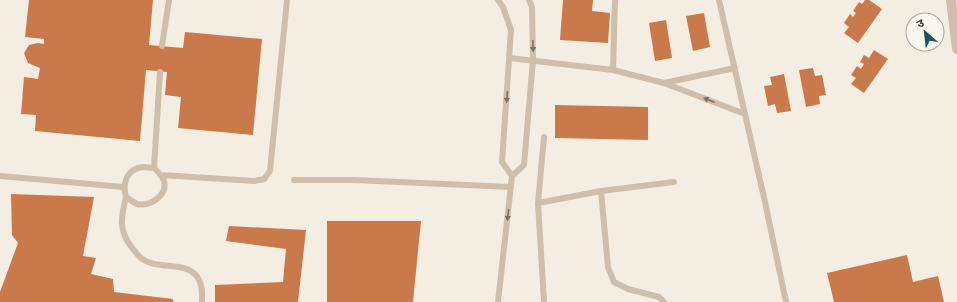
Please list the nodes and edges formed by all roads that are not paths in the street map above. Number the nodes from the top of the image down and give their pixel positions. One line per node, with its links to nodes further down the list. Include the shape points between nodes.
1 (169, 0): 8 (lane)
2 (287, 0): 19 (lane, via 270,171 264,179 254,181)
3 (498, 0): 10 (lane, via 512,30)
4 (529, 0): 11 (lane, one-way to 11, via 532,6)
5 (615, 0): 13 (lane)
6 (719, 0): 12 (lane)
7 (951, 0): 9 (street)
8 (162, 46)
9 (957, 49)
10 (510, 58): 11 (lane); 21 (lane, one-way to 21, via 502,162)
11 (534, 60): 13 (lane); 21 (lane, via 524,165)
12 (735, 68): 15 (lane); 16 (lane)
13 (613, 70): 15 (lane)
14 (160, 72): 18 (lane)
15 (664, 82): 16 (lane, one-way to 15)
16 (745, 114): 33 (lane)
17 (544, 137): 28 (lane)
18 (154, 168): 19 (lane); 24 (lane, via 136,168 128,175)
19 (161, 175): 27 (lane, via 164,190 157,200 148,204 137,204)
20 (0, 176): 24 (lane)
21 (512, 176): 25 (lane)
22 (294, 180): 25 (lane)
23 (674, 182): 26 (lane)
24 (123, 187): 27 (lane)
25 (510, 187): 30 (lane, one-way to 30)
26 (601, 191): 28 (lane); 32 (lane, via 608,267 614,282 628,289 659,297)
27 (126, 197): 29 (lane, via 121,219 126,240 142,259 154,264 190,270 198,277 202,286)
28 (538, 203): 31 (lane)
29 (202, 302)
30 (498, 302)
31 (544, 302)
32 (664, 302)
33 (786, 302)

